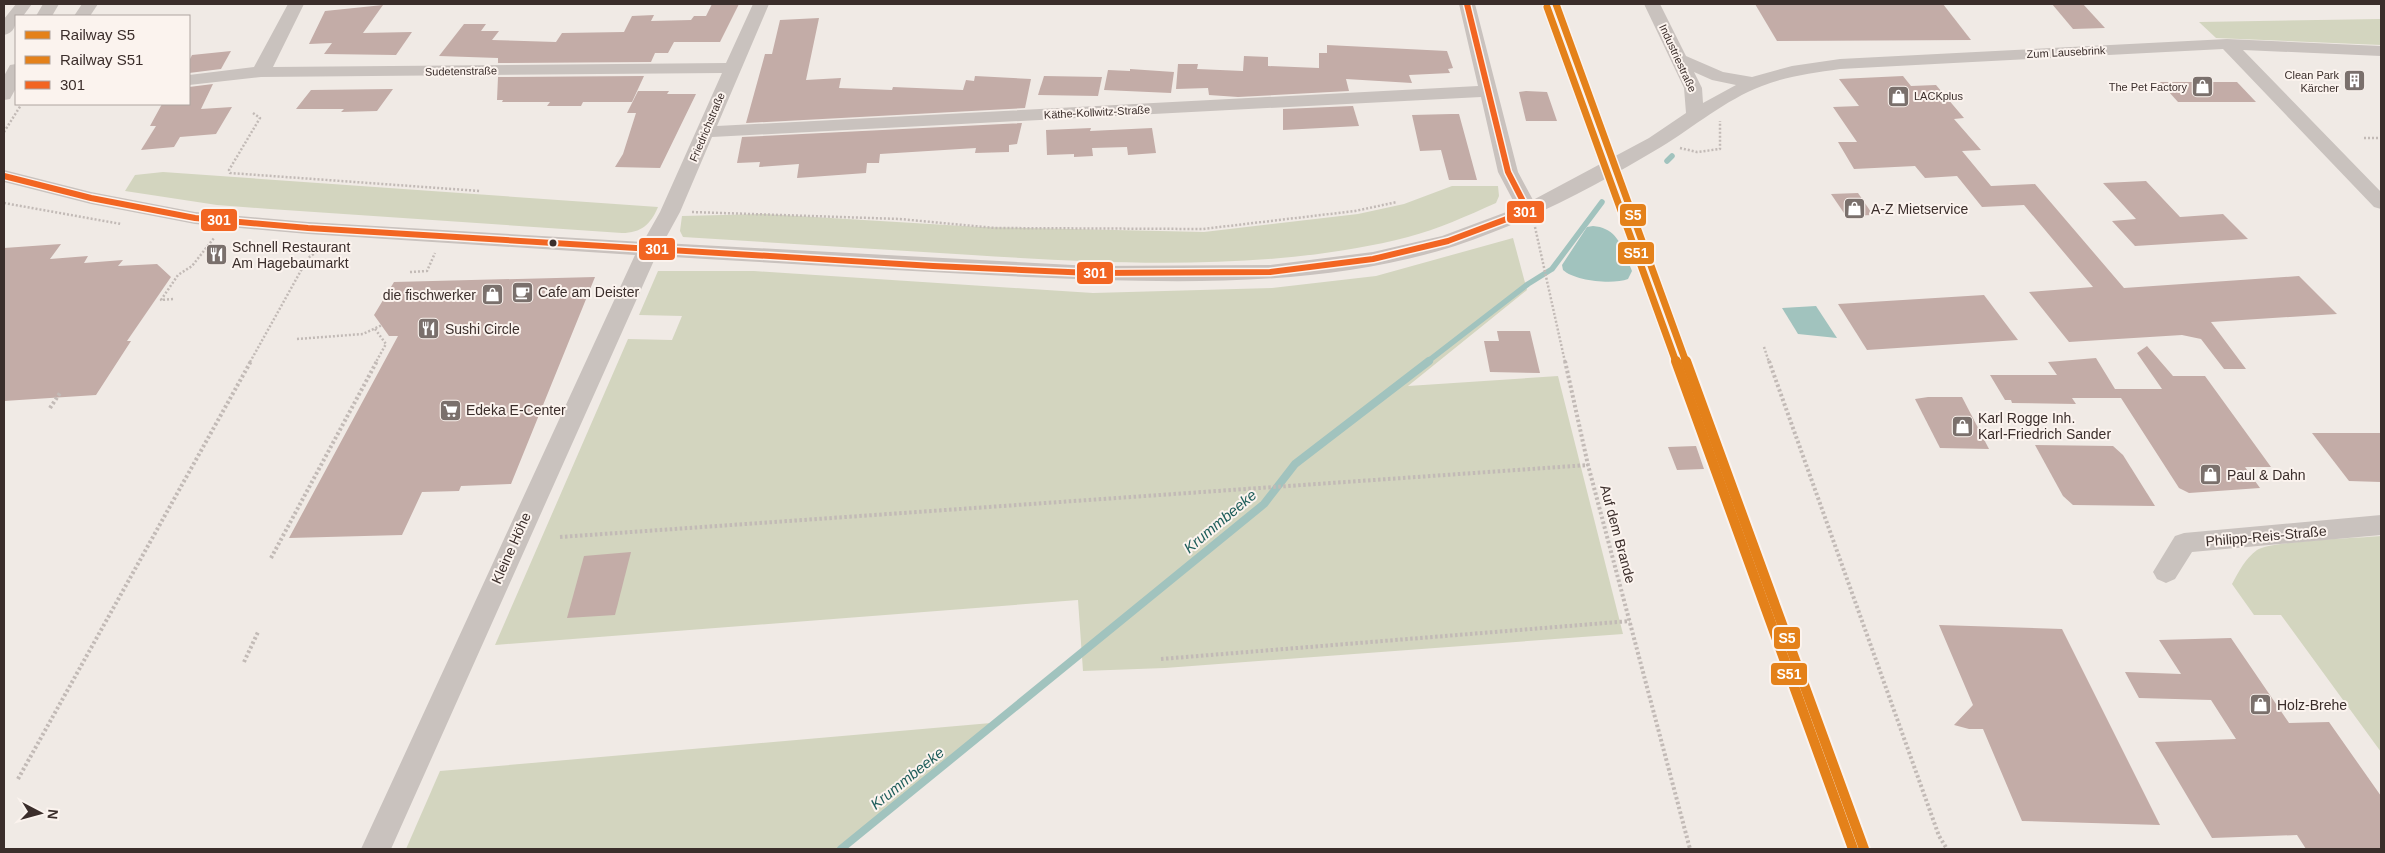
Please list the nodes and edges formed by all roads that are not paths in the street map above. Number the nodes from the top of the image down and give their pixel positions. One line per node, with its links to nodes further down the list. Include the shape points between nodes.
1 (24, 4): 8 (street)
2 (51, 4): 9 (street)
3 (90, 4): 10 (street)
4 (296, 4): 20 (street)
5 (761, 4): 18 (street, Friedrichstraße)
6 (1467, 4): 23 (street)
7 (1652, 4): 17 (street, Industriestraße)
8 (16, 15)
9 (45, 15)
10 (83, 15)
11 (15, 16): 12 (street)
12 (4, 30)
13 (15, 37): 14 (street)
14 (4, 44)
15 (2227, 44): 16 (street, Zum Lausebrink); 22 (street, Zum Lausebrink, via 1840,64 1792,70); 28 (street)
16 (2381, 50)
17 (1680, 60): 22 (street, Zum Lausebrink, via 1718,76); 25 (street, Industriestraße, via 1693,88)
18 (733, 68): 20 (street, Sudetenstraße); 26 (street, Friedrichstraße)
19 (15, 71): 24 (street)
20 (261, 72): 21 (street, Sudetenstraße)
21 (190, 80)
22 (1753, 83): 25 (street, Zum Lausebrink)
23 (1488, 91): 26 (street, Käthe-Kollwitz-Straße); 29 (street, via 1508,172)
24 (4, 95)
25 (1695, 115): 29 (street, Zum Lausebrink, via 1656,142)
26 (705, 132): 30 (street, Friedrichstraße, via 670,212)
27 (4, 176): 30 (street, Zum Lausebrink, via 91,198 195,218 347,231)
28 (2381, 203)
29 (1531, 216): 30 (street, Zum Lausebrink, via 1448,241 1382,256 1270,272 1091,273)
30 (649, 249): 33 (street, Kleine Höhe)
31 (2381, 525): 32 (street, Philipp-Reis-Straße, via 2184,543)
32 (2166, 572)
33 (376, 849)

